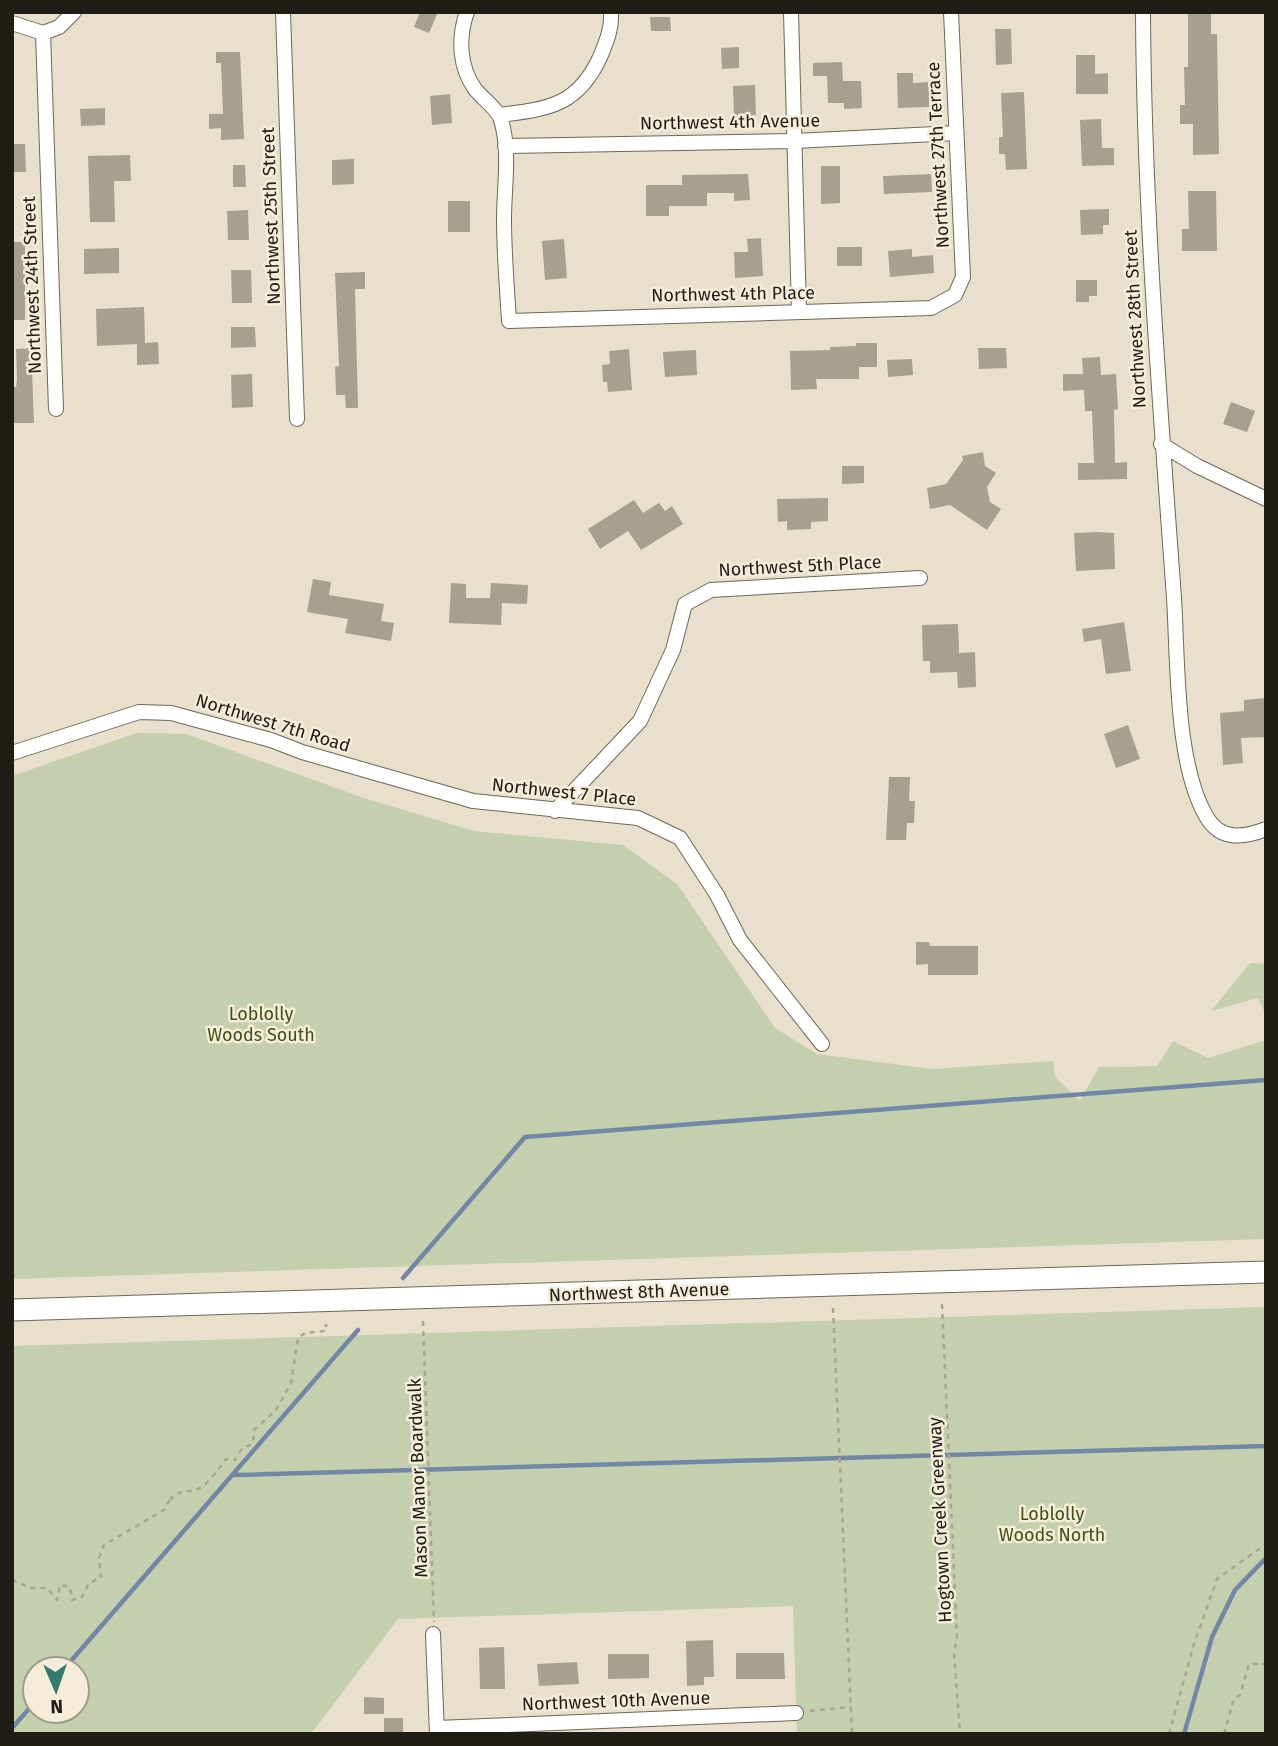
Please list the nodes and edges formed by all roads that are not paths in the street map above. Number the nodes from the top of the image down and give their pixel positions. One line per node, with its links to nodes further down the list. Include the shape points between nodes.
1 (74, 12): 9 (street, via 59,27)
2 (283, 12): 17 (street, Northwest 25th Street)
3 (611, 12): 10 (street, via 611,29 590,78 574,95 553,106)
4 (791, 12): 12 (street)
5 (951, 12): 11 (street, Northwest 27th Terrace)
6 (1143, 12): 18 (street, Northwest 28th Street, via 1146,178)
7 (467, 13): 10 (street, via 461,31 466,71 474,88)
8 (12, 23): 9 (street)
9 (43, 33): 16 (street, Northwest 24th Street)
10 (499, 116): 13 (street)
11 (955, 133): 12 (street, Northwest 4th Avenue); 14 (street, Northwest 27th Terrace, via 963,276)
12 (794, 141): 13 (street, Northwest 4th Avenue); 15 (street)
13 (505, 146): 15 (street, Northwest 4th Place, via 509,321)
14 (956, 295): 15 (street, Northwest 4th Place, via 931,307)
15 (799, 312)
16 (55, 409)
17 (297, 419)
18 (1161, 444): 19 (street); 24 (street, Northwest 28th Street, via 1181,722 1194,782 1206,816 1219,831 1233,837)
19 (1266, 499)
20 (920, 578): 23 (street, Northwest 5th Place, via 711,590 685,604 673,650 640,721)
21 (12, 752): 22 (street, Northwest 7th Road, via 139,712 171,713)
22 (362, 770): 23 (street, Northwest 7 Place, via 474,801)
23 (555, 811): 25 (street, Northwest 7 Place, via 638,818 680,838 740,940)
24 (1266, 829)
25 (822, 1044)
26 (1266, 1272): 27 (street, Northwest 8th Avenue)
27 (12, 1310)
28 (433, 1634): 30 (street)
29 (796, 1713): 30 (street, Northwest 10th Avenue)
30 (437, 1731)

